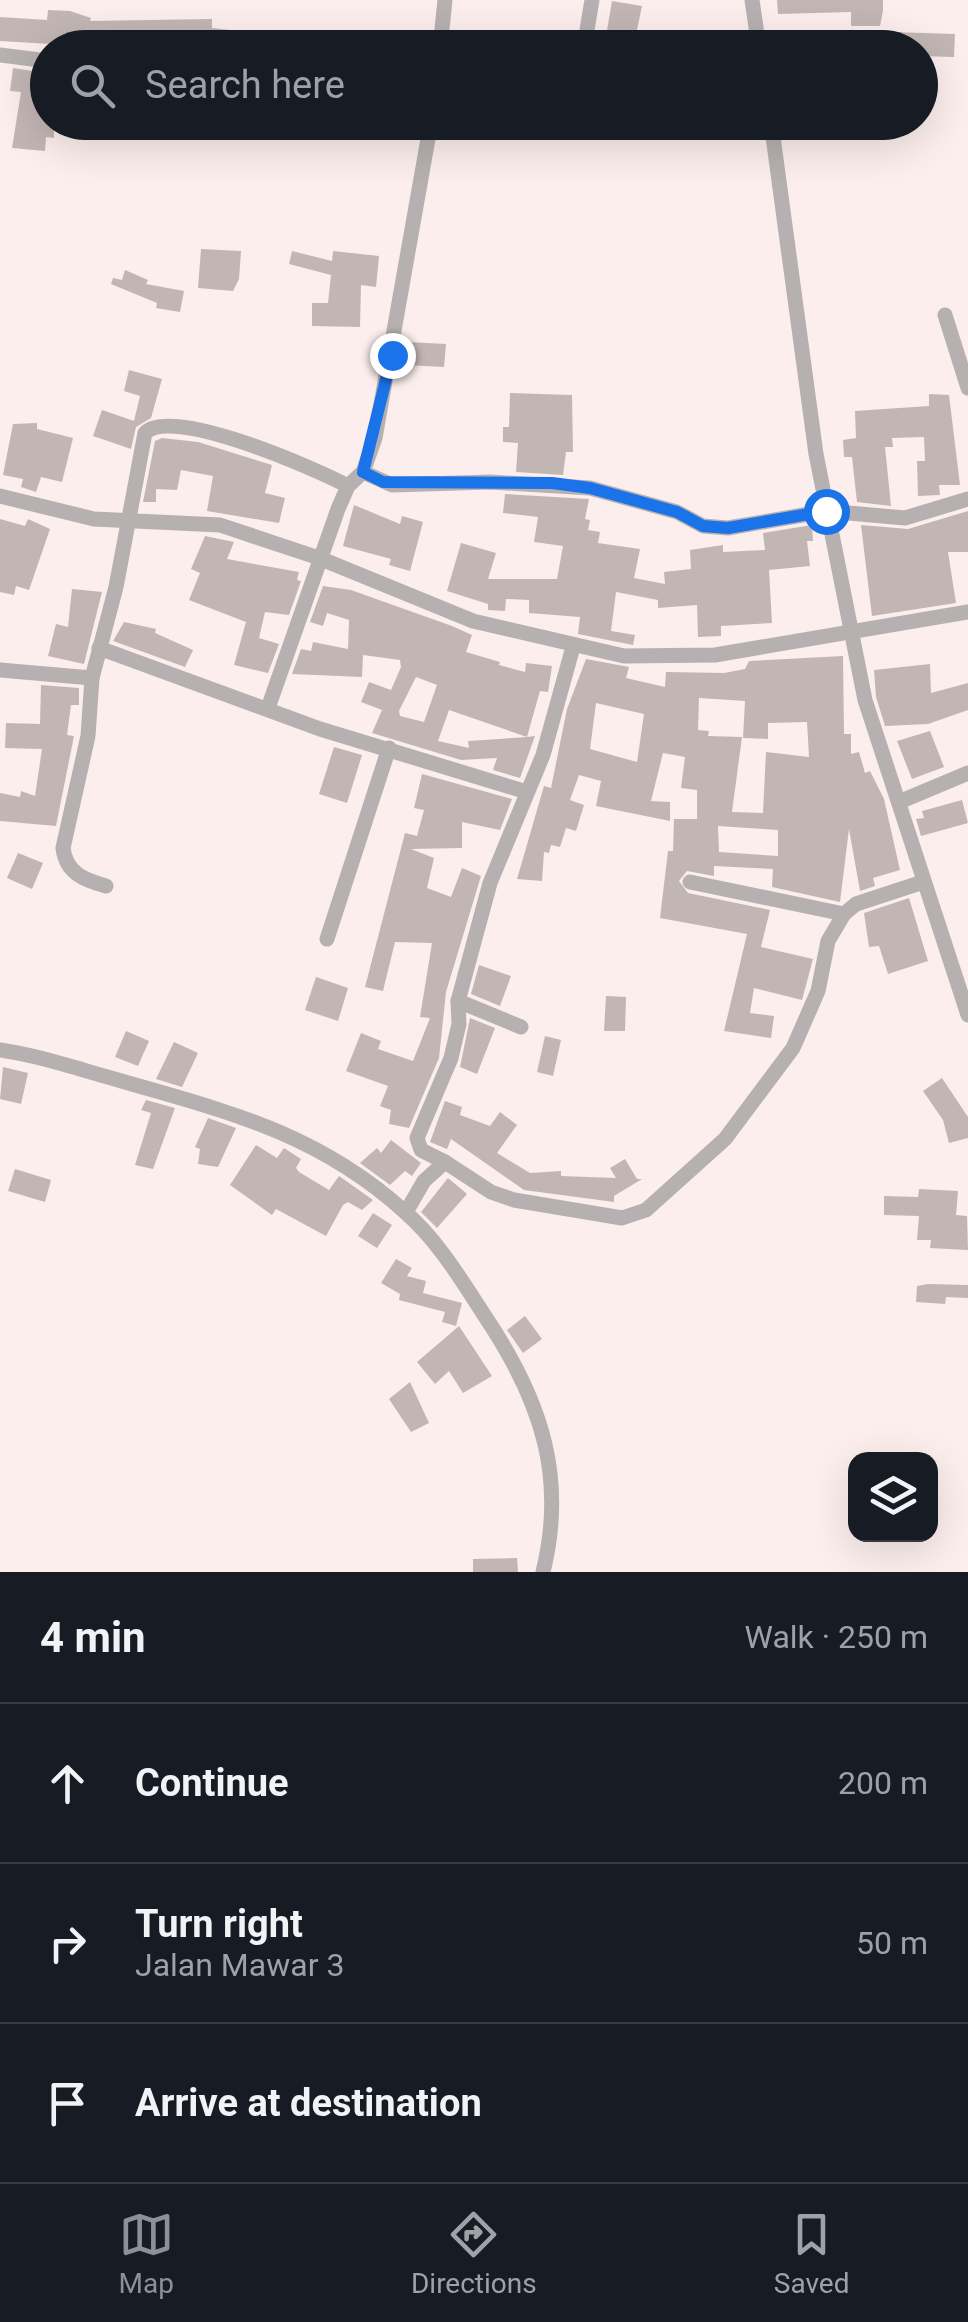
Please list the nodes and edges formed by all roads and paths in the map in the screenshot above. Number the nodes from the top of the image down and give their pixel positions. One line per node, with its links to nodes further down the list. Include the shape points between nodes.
1 (446, 0): 4 (street)
2 (592, 0): 5 (street)
3 (752, 0): 6 (street)
4 (442, 30)
5 (587, 30)
6 (756, 30)
7 (0, 55): 8 (street)
8 (30, 59)
9 (428, 140): 13 (street, via 388,384)
10 (774, 140): 17 (street)
11 (944, 315): 12 (street)
12 (968, 388)
13 (363, 472): 14 (street); 17 (street, via 392,484 590,488 712,527)
14 (348, 486): 18 (street, via 214,432 158,426 146,434); 19 (street)
15 (0, 496): 18 (street)
16 (968, 500): 17 (street, via 904,518)
17 (826, 511): 21 (street)
18 (126, 521): 19 (street, via 220,526); 23 (street)
19 (319, 558): 22 (street, via 473,622); 26 (street)
20 (968, 612): 21 (street)
21 (853, 631): 22 (street, via 664,658); 30 (street, via 866,700)
22 (572, 647): 29 (street)
23 (99, 648): 25 (street); 26 (street)
24 (0, 670): 25 (street)
25 (92, 678): 33 (street, via 88,736 63,848 67,865 83,881)
26 (268, 708): 27 (street)
27 (389, 748): 29 (street); 35 (street)
28 (968, 774): 30 (street)
29 (527, 792): 36 (street, via 490,882)
30 (900, 802): 32 (street)
31 (690, 882): 34 (street)
32 (923, 882): 34 (street); 37 (street)
33 (106, 886)
34 (844, 914): 40 (street, via 828,940 818,991 793,1048 725,1139 646,1210 622,1218 514,1200)
35 (327, 939)
36 (458, 1000): 38 (street); 40 (street, via 450,1058 417,1138 422,1150)
37 (968, 1015)
38 (521, 1027)
39 (0, 1050): 41 (street, via 260,1120 310,1145)
40 (445, 1162): 41 (street)
41 (406, 1212): 42 (street, via 462,1281 537,1408 548,1443 550,1500)
42 (542, 1572)

